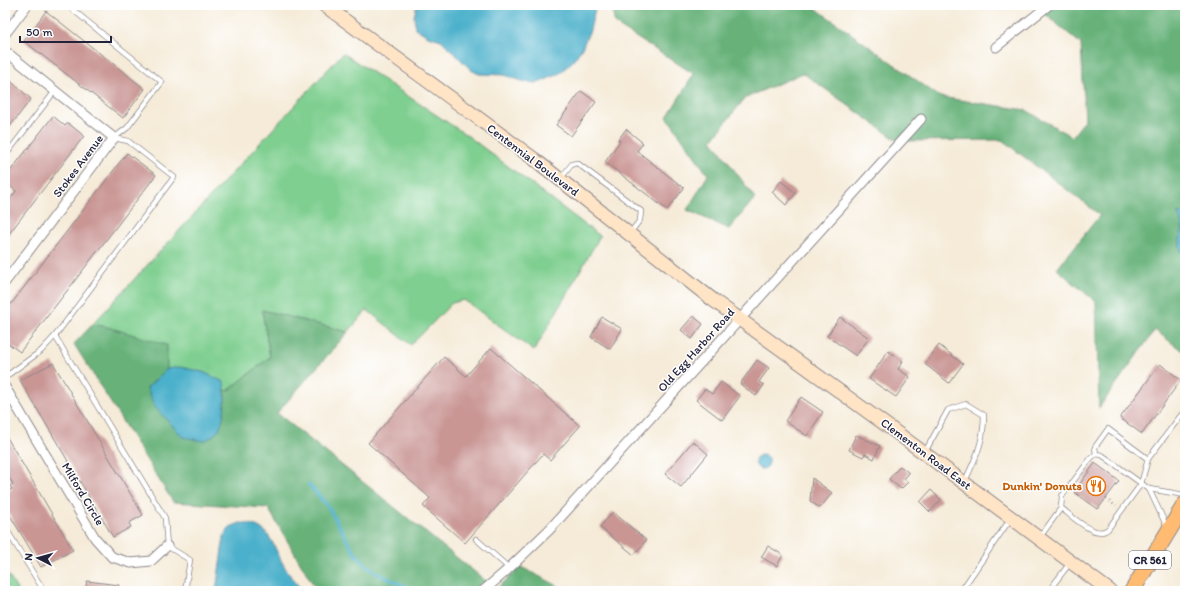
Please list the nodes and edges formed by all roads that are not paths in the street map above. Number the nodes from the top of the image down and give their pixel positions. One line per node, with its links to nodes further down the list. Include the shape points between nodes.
1 (27, 5): 7 (street)
2 (67, 5): 12 (lane, via 162,82 127,128)
3 (324, 5): 14 (main road, Centennial Boulevard)
4 (1034, 5): 6 (street)
5 (1049, 5): 6 (street)
6 (1040, 12): 8 (street)
7 (5, 34)
8 (996, 47)
9 (5, 50): 10 (street, Stokes Avenue)
10 (56, 91): 12 (street, Stokes Avenue); 13 (lane)
11 (921, 119): 17 (street, Old Egg Harbor Road)
12 (114, 138): 16 (street, Stokes Avenue); 18 (lane, via 128,141 174,177)
13 (5, 156)
14 (560, 180): 15 (main road, Centennial Boulevard); 15 (lane, via 572,164 577,163 641,211 640,220)
15 (628, 234): 17 (main road, Centennial Boulevard)
16 (5, 282)
17 (740, 320): 22 (main road, Clementon Road East); 38 (street, Old Egg Harbor Road, via 549,530)
18 (55, 336): 19 (lane, via 41,351); 36 (lane, via 165,518)
19 (5, 377)
20 (5, 387): 36 (street, Milford Circle, via 95,538 112,557 131,563 151,561)
21 (1185, 410): 24 (lane)
22 (924, 453): 25 (main road, Clementon Road East); 25 (lane, via 948,410 966,404 984,415 979,453)
23 (1096, 454): 24 (lane, via 1095,447 1108,429); 26 (lane, via 1102,455); 30 (lane, via 1062,496)
24 (1148, 459): 26 (lane)
25 (964, 483): 31 (main road, Clementon Road East)
26 (1141, 484): 27 (lane); 30 (lane, via 1108,529 1098,533)
27 (1149, 489): 28 (lane); 33 (lane)
28 (1185, 495)
29 (1185, 504): 33 (main road, CR 561)
30 (1061, 508): 34 (lane)
31 (1011, 518): 34 (main road, Clementon Road East); 42 (lane)
32 (5, 527): 39 (lane)
33 (1169, 529): 45 (main road, CR 561)
34 (1039, 538): 37 (main road, Clementon Road East)
35 (476, 539): 38 (lane)
36 (167, 546): 40 (lane, via 190,560)
37 (1071, 562): 43 (lane, via 1050,589); 44 (main road, Clementon Road East)
38 (509, 568): 41 (street, Old Egg Harbor Road)
39 (44, 591)
40 (185, 591)
41 (483, 591)
42 (961, 591)
43 (1053, 591)
44 (1110, 591)
45 (1132, 591)

